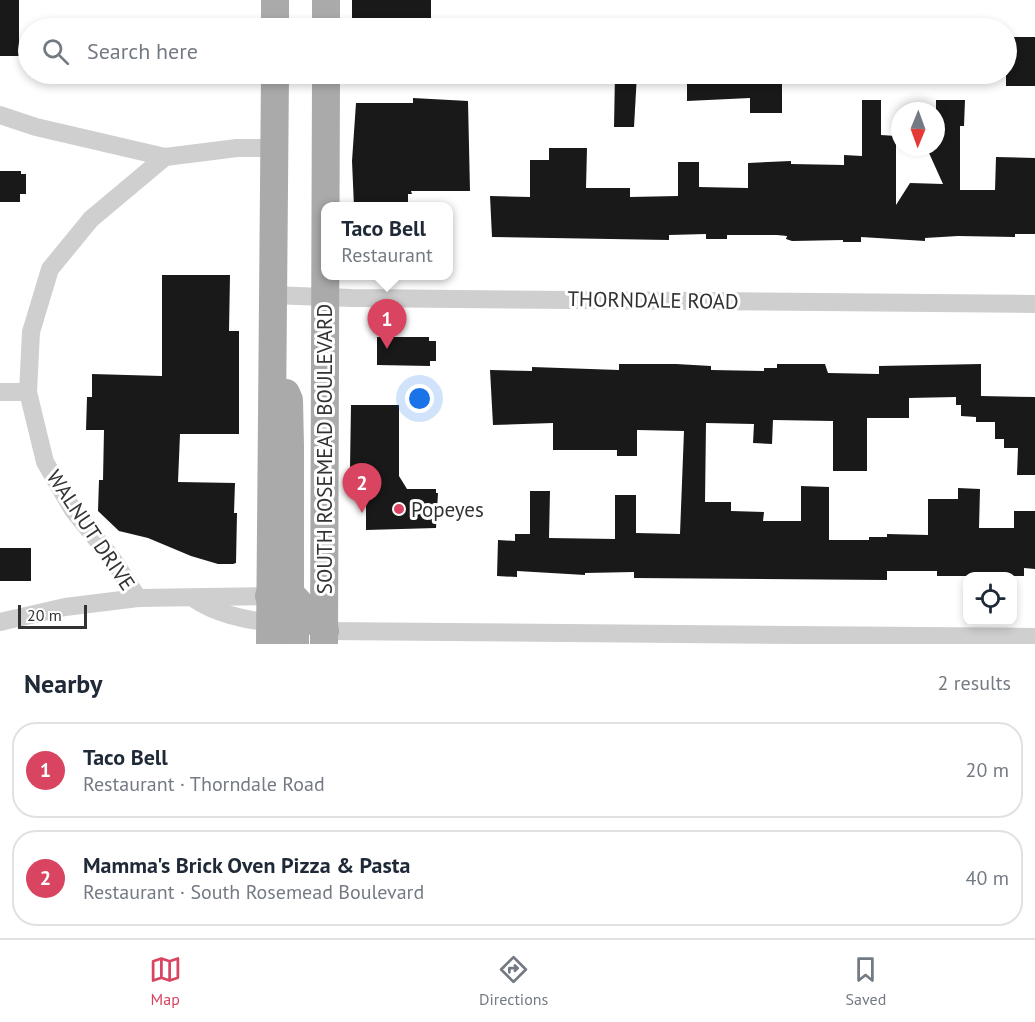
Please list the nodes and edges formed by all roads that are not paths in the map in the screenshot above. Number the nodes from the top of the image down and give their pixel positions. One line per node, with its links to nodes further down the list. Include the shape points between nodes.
1 (275, 0): 3 (main road)
2 (327, 0): 4 (main road)
3 (275, 18)
4 (326, 18)
5 (274, 84): 8 (main road)
6 (326, 84): 10 (main road, SOUTH ROSEMEAD BOULEVARD)
7 (0, 115): 9 (street)
8 (274, 148): 9 (street, via 237,148); 12 (main road)
9 (165, 157): 17 (street, WALNUT DRIVE, via 91,219 50,269 31,332)
10 (325, 202)
11 (324, 280): 13 (main road, SOUTH ROSEMEAD BOULEVARD)
12 (272, 295): 13 (street, THORNDALE ROAD); 15 (main road)
13 (324, 296): 14 (street, THORNDALE ROAD); 22 (main road, SOUTH ROSEMEAD BOULEVARD)
14 (1035, 304)
15 (271, 359): 20 (main road); 22 (main road, via 289,400 290,593)
16 (0, 392): 17 (street)
17 (28, 392): 19 (street, WALNUT DRIVE, via 45,462 73,510)
18 (192, 597): 19 (street); 20 (street); 20 (street, via 206,607 242,619)
19 (138, 598): 21 (street, via 65,607)
20 (270, 621): 24 (main road, via 295,633)
21 (0, 622)
22 (325, 637): 23 (street)
23 (1035, 637)
24 (295, 644)

